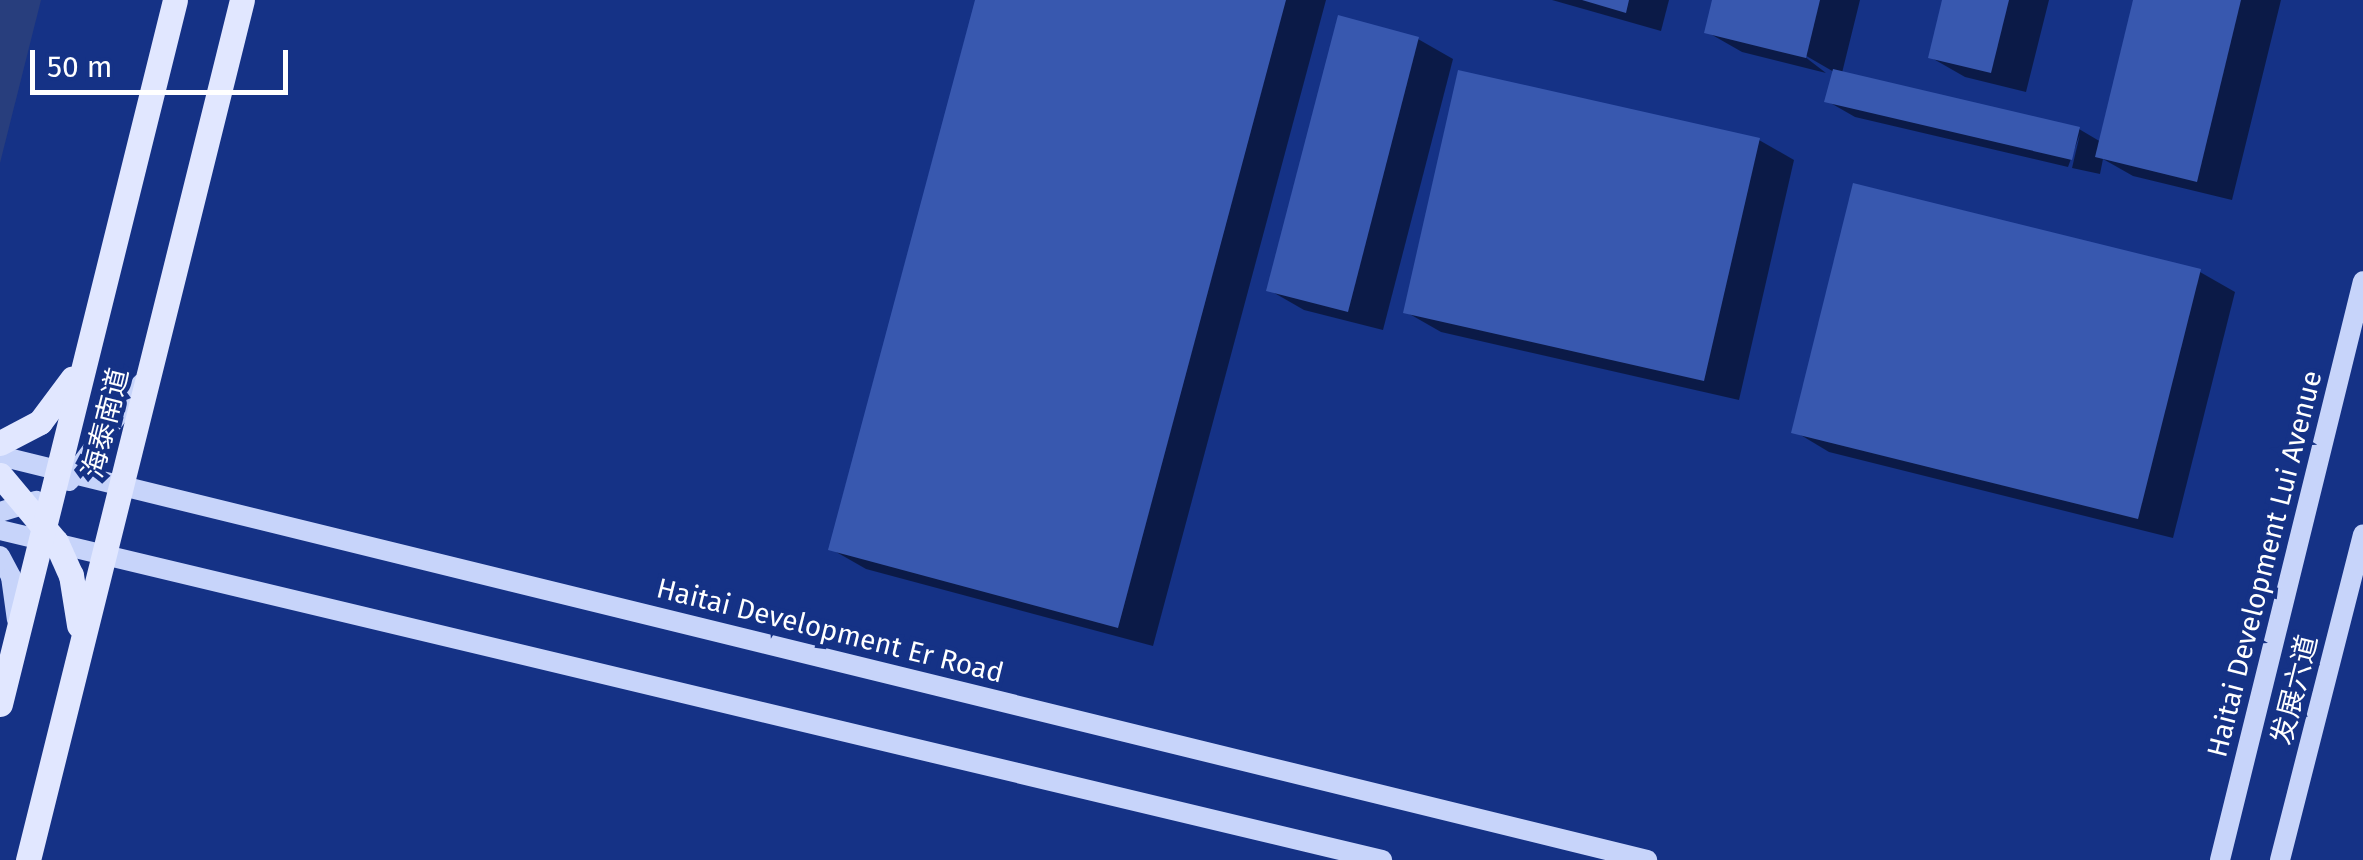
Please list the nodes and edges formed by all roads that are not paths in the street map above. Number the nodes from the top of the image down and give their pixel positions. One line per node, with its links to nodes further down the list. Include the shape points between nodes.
1 (174, 0): 4 (main road, 海泰南道)
2 (242, 0): 5 (main road, 海泰南道)
3 (2363, 280): 22 (main road, Haitai Development Lui Avenue)
4 (87, 353): 6 (main road, via 40,422); 10 (main road, 海泰南道)
5 (151, 364): 9 (main road, 海泰南道); 10 (main road)
6 (0, 442)
7 (0, 456): 10 (main road, Haitai Development Er Road)
8 (0, 475): 10 (main road)
9 (121, 486): 10 (main road, Haitai Development Er Road); 14 (main road, 海泰南道); 21 (main road, Haitai Development Er Road)
10 (51, 507): 11 (main road); 12 (main road, Haitai Development Er Road); 14 (main road, Haitai Development Er Road); 16 (main road, 海泰南道); 17 (main road, via 76,594)
11 (0, 512)
12 (0, 530)
13 (2363, 534): 23 (main road, 发展六道)
14 (104, 554): 17 (main road, 海泰南道); 20 (main road, Haitai Development Er Road)
15 (0, 556): 16 (main road, via 12,577)
16 (17, 634): 18 (main road, 海泰南道)
17 (79, 655): 19 (main road, 海泰南道)
18 (0, 704)
19 (28, 860)
20 (1382, 860)
21 (1647, 860)
22 (2220, 860)
23 (2280, 860)

